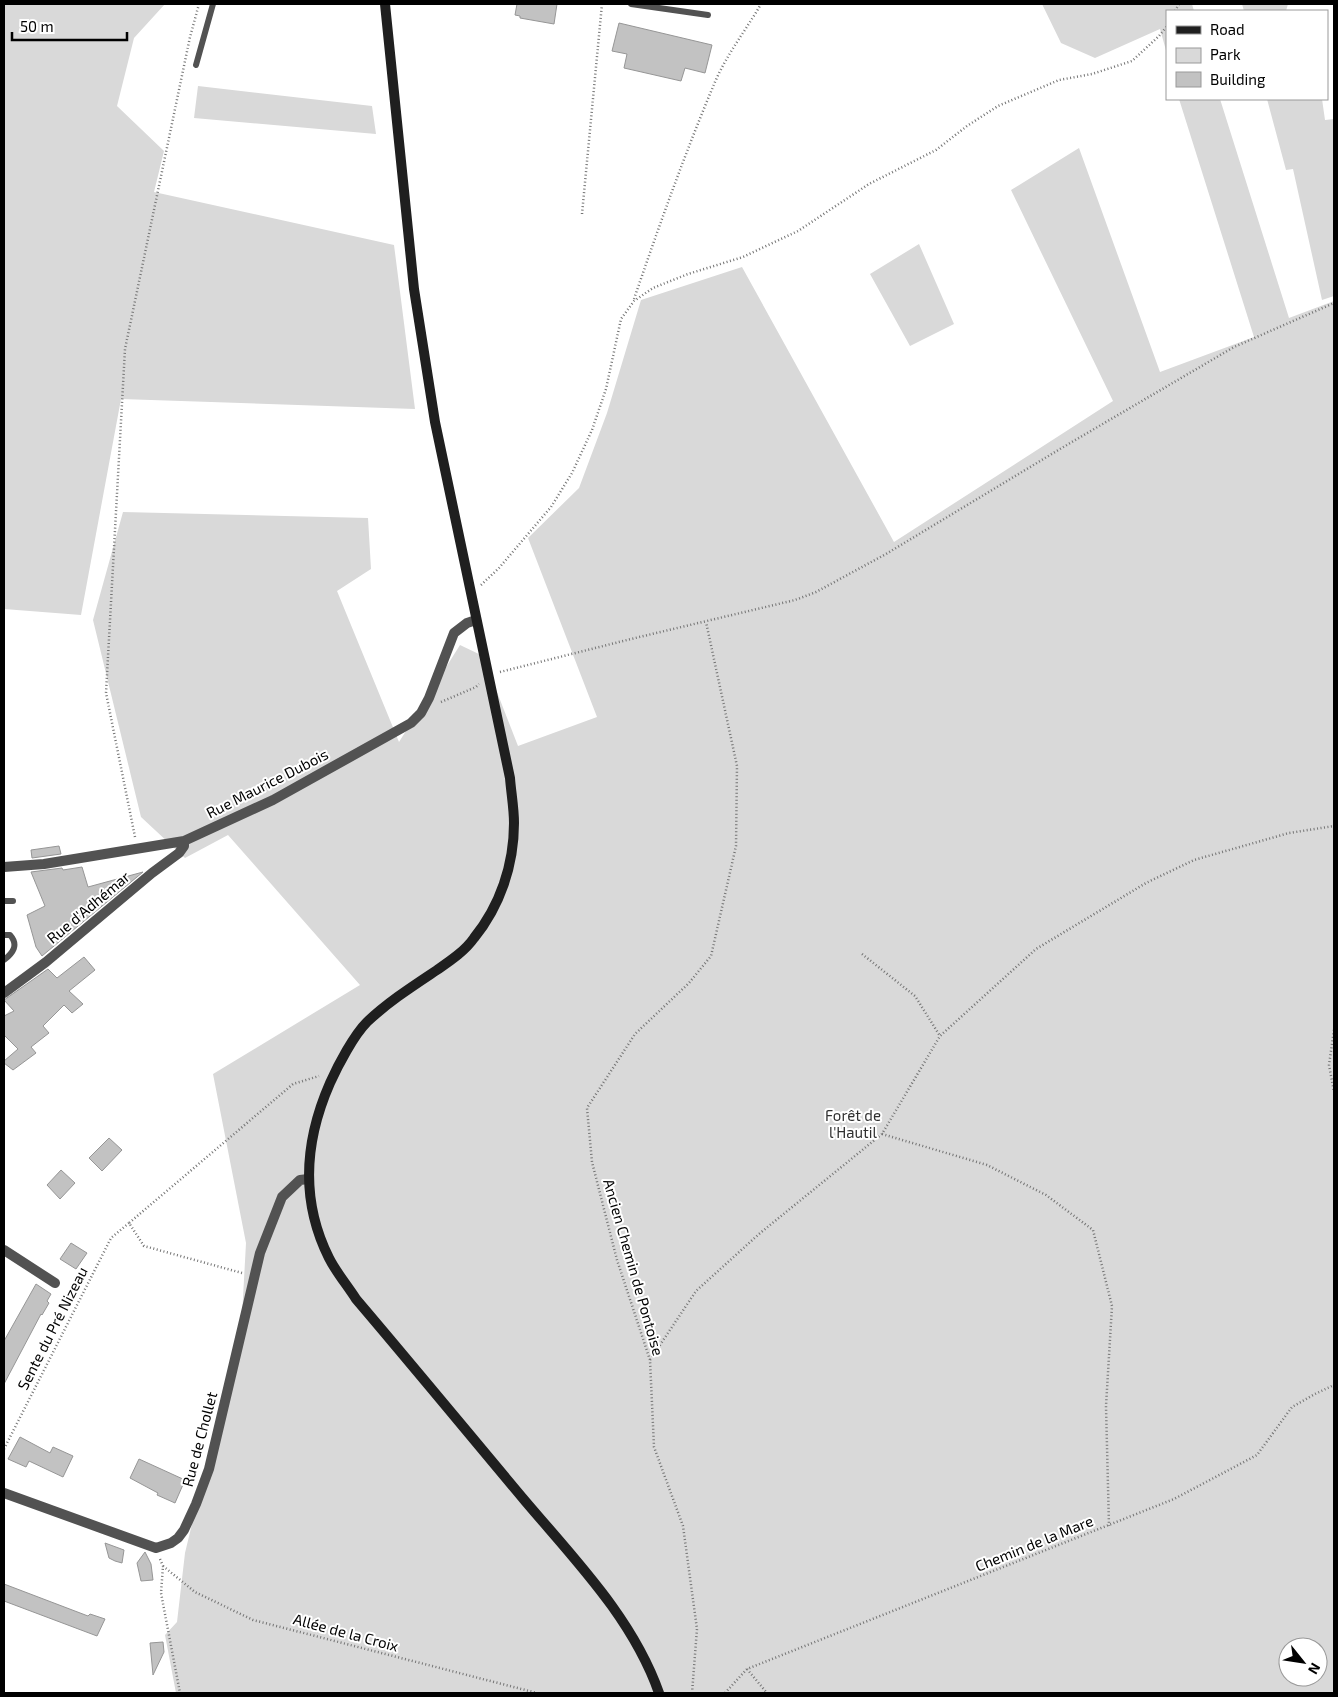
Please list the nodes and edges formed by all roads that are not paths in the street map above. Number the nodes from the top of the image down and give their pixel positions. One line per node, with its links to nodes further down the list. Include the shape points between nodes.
1 (213, 4): 5 (lane)
2 (386, 4): 6 (main road, via 414,289 435,422)
3 (631, 4): 4 (lane)
4 (708, 15)
5 (196, 65)
6 (476, 620): 7 (street, Rue Maurice Dubois, via 454,632 429,698 411,724 273,800); 14 (main road, via 510,778 514,822 509,868 491,914 474,940 366,1023 335,1071 316,1119)
7 (184, 841): 8 (street, Rue Maurice Dubois, via 44,864); 13 (street, Rue d'Adhémar, via 179,853)
8 (4, 867)
9 (13, 900): 10 (lane)
10 (4, 901)
11 (4, 935): 12 (lane, via 10,935 14,947 12,954)
12 (4, 960)
13 (4, 993)
14 (308, 1179): 17 (street, Rue de Chollet, via 300,1180 282,1196 260,1253 209,1468 196,1504 178,1538 156,1548); 18 (main road, via 315,1221 329,1258 356,1299 612,1606 637,1644)
15 (4, 1250): 16 (street)
16 (55, 1283)
17 (4, 1493)
18 (659, 1693)

